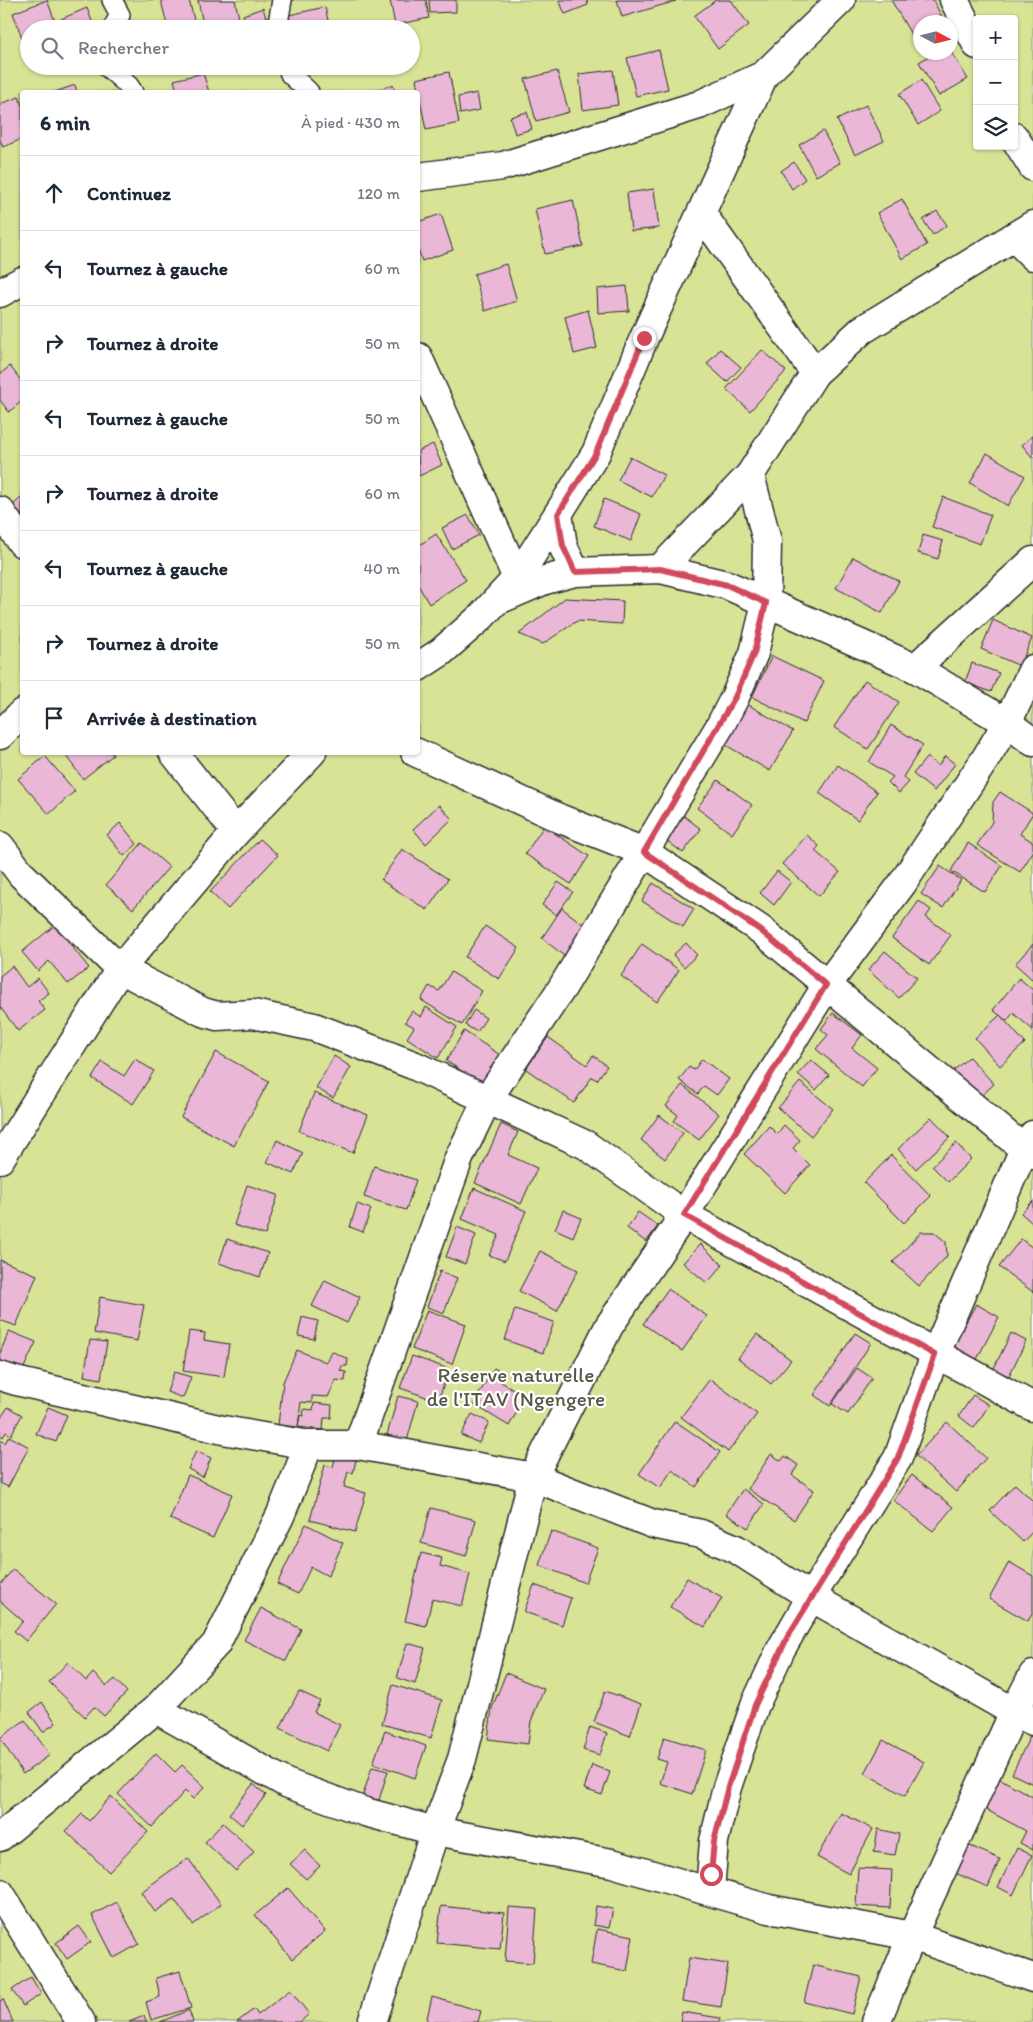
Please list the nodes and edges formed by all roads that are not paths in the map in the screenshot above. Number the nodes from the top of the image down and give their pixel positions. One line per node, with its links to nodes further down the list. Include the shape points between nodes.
1 (112, 0): 5 (lane, via 120,15)
2 (282, 0): 6 (lane)
3 (840, 0): 10 (street)
4 (954, 0): 7 (street)
5 (117, 20)
6 (279, 20)
7 (973, 37)
8 (116, 75): 11 (lane)
9 (291, 75): 12 (lane)
10 (764, 76): 15 (street, via 699,105 502,166); 16 (street)
11 (132, 90)
12 (307, 90)
13 (1018, 143): 14 (street)
14 (1033, 167)
15 (420, 176)
16 (702, 214): 22 (street); 25 (street, via 644,338 596,453)
17 (1024, 231): 18 (street); 22 (street, via 862,330)
18 (1033, 256)
19 (20, 282): 20 (street)
20 (0, 293)
21 (420, 361): 30 (street)
22 (815, 373): 23 (street)
23 (750, 475): 28 (street); 32 (street, via 766,541)
24 (0, 511): 26 (street)
25 (558, 514): 29 (street, via 563,546); 30 (street)
26 (20, 540)
27 (1033, 561): 34 (street)
28 (660, 569): 29 (street); 32 (street, via 727,585)
29 (575, 572): 31 (street, via 545,580)
30 (518, 578): 31 (street)
31 (496, 601): 33 (street, via 441,652)
32 (766, 603): 34 (street); 45 (street, via 754,653 735,697)
33 (420, 666)
34 (915, 668): 37 (street)
35 (1033, 669): 37 (street)
36 (20, 715): 38 (street)
37 (1007, 723): 39 (street); 47 (street, via 902,884)
38 (0, 736)
39 (1033, 742)
40 (420, 754): 45 (street, via 561,819)
41 (175, 755): 43 (street)
42 (309, 755): 43 (street)
43 (236, 832): 46 (street)
44 (0, 846): 46 (street, via 22,874)
45 (644, 852): 47 (street, via 760,930); 48 (street, via 562,988)
46 (120, 969): 48 (street, via 203,1012 217,1016 253,1014 314,1027 412,1065); 50 (street)
47 (826, 985): 49 (street); 51 (street)
48 (487, 1100): 51 (street, via 586,1145); 56 (street, via 460,1158)
49 (1030, 1146): 52 (street)
50 (0, 1159)
51 (684, 1215): 52 (street); 57 (street, via 609,1326)
52 (935, 1355): 54 (street); 58 (street, via 898,1458)
53 (0, 1376): 55 (street, via 214,1428)
54 (1033, 1407)
55 (309, 1445): 56 (street); 60 (street, via 280,1516 216,1644)
56 (358, 1445): 57 (street)
57 (533, 1477): 58 (street, via 653,1524 701,1534 736,1549); 62 (street, via 462,1759)
58 (811, 1597): 61 (street); 64 (street, via 755,1705 714,1841)
59 (1033, 1675): 61 (street)
60 (156, 1709): 62 (street, via 286,1783 365,1812); 63 (street)
61 (1023, 1716): 66 (street)
62 (435, 1831): 64 (street, via 612,1863); 69 (street)
63 (0, 1837)
64 (710, 1891): 66 (street, via 769,1908)
65 (0, 1893): 68 (street)
66 (912, 1936): 67 (street); 70 (street)
67 (1033, 1978)
68 (81, 2022)
69 (372, 2022)
70 (876, 2022)

